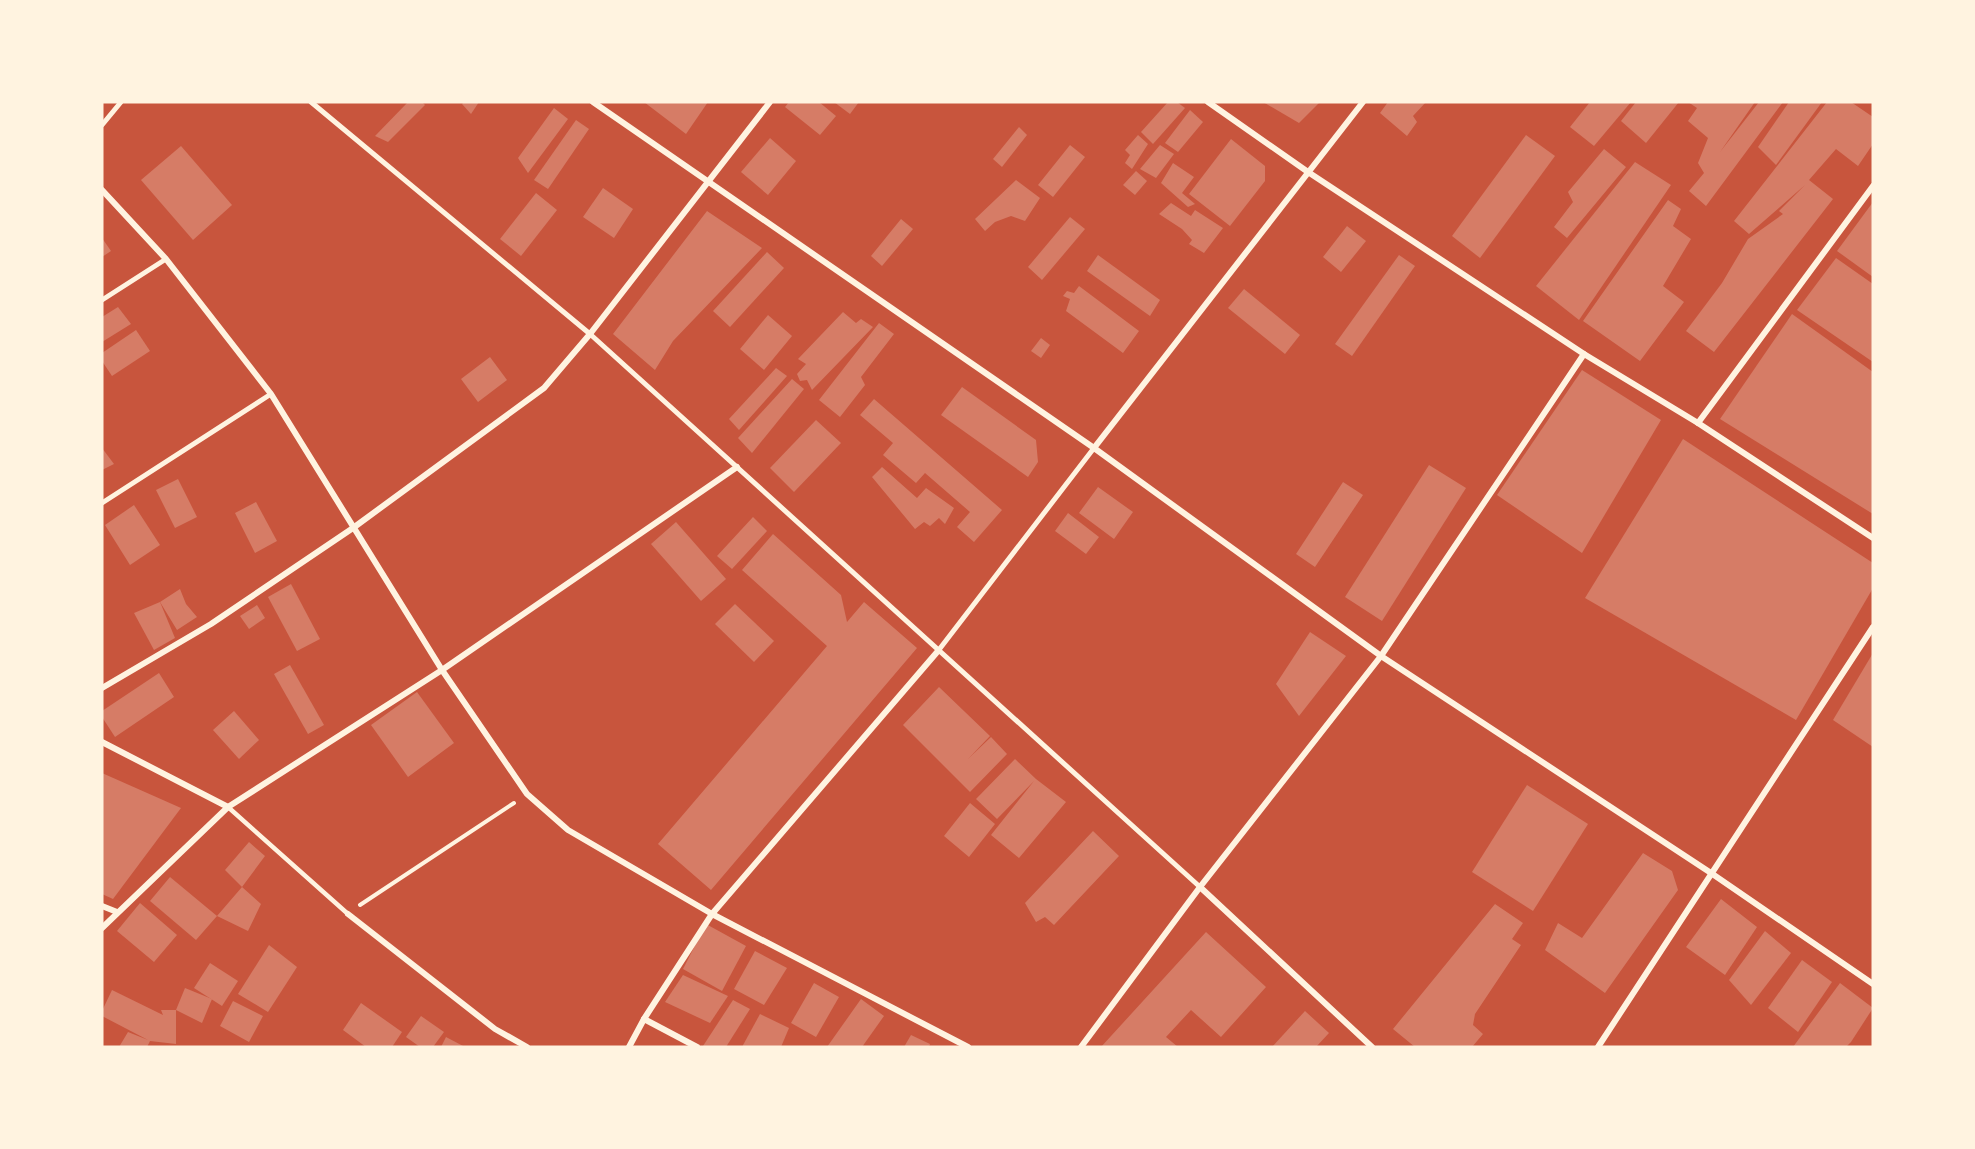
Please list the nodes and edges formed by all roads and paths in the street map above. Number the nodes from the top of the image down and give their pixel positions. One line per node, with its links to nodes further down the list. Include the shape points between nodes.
1 (121, 102): 7 (street)
2 (311, 102): 14 (street)
3 (592, 102): 9 (street)
4 (770, 102): 9 (street)
5 (1208, 102): 8 (street)
6 (1363, 102): 8 (street)
7 (102, 125)
8 (1308, 172): 15 (street); 18 (street)
9 (708, 180): 14 (street); 18 (street)
10 (1873, 186): 17 (street)
11 (102, 190): 12 (street)
12 (166, 259): 13 (street); 16 (street)
13 (102, 300)
14 (590, 334): 19 (street); 21 (street, via 544,388)
15 (1584, 354): 17 (street); 25 (street)
16 (271, 394): 20 (street); 21 (street)
17 (1698, 423): 22 (street)
18 (1094, 448): 24 (street); 25 (street)
19 (737, 466): 24 (street); 26 (street)
20 (102, 503)
21 (353, 528): 26 (street); 27 (street, via 211,624)
22 (1873, 538)
23 (1873, 627): 31 (street)
24 (938, 651): 32 (street); 36 (street)
25 (1381, 656): 31 (street); 32 (street)
26 (441, 670): 29 (street); 30 (street)
27 (102, 688)
28 (102, 742): 30 (street)
29 (527, 794): 35 (path); 36 (street, via 568,830)
30 (228, 807): 34 (street); 35 (lane)
31 (1712, 873): 38 (street); 46 (street)
32 (1200, 887): 44 (street); 45 (street)
33 (102, 906): 34 (street)
34 (117, 912): 37 (street)
35 (348, 914): 40 (street, via 495,1029)
36 (712, 914): 39 (street); 43 (street)
37 (102, 928)
38 (1873, 984)
39 (644, 1019): 41 (street); 42 (street)
40 (527, 1047)
41 (629, 1047)
42 (697, 1047)
43 (968, 1047)
44 (1081, 1047)
45 (1372, 1047)
46 (1598, 1047)

